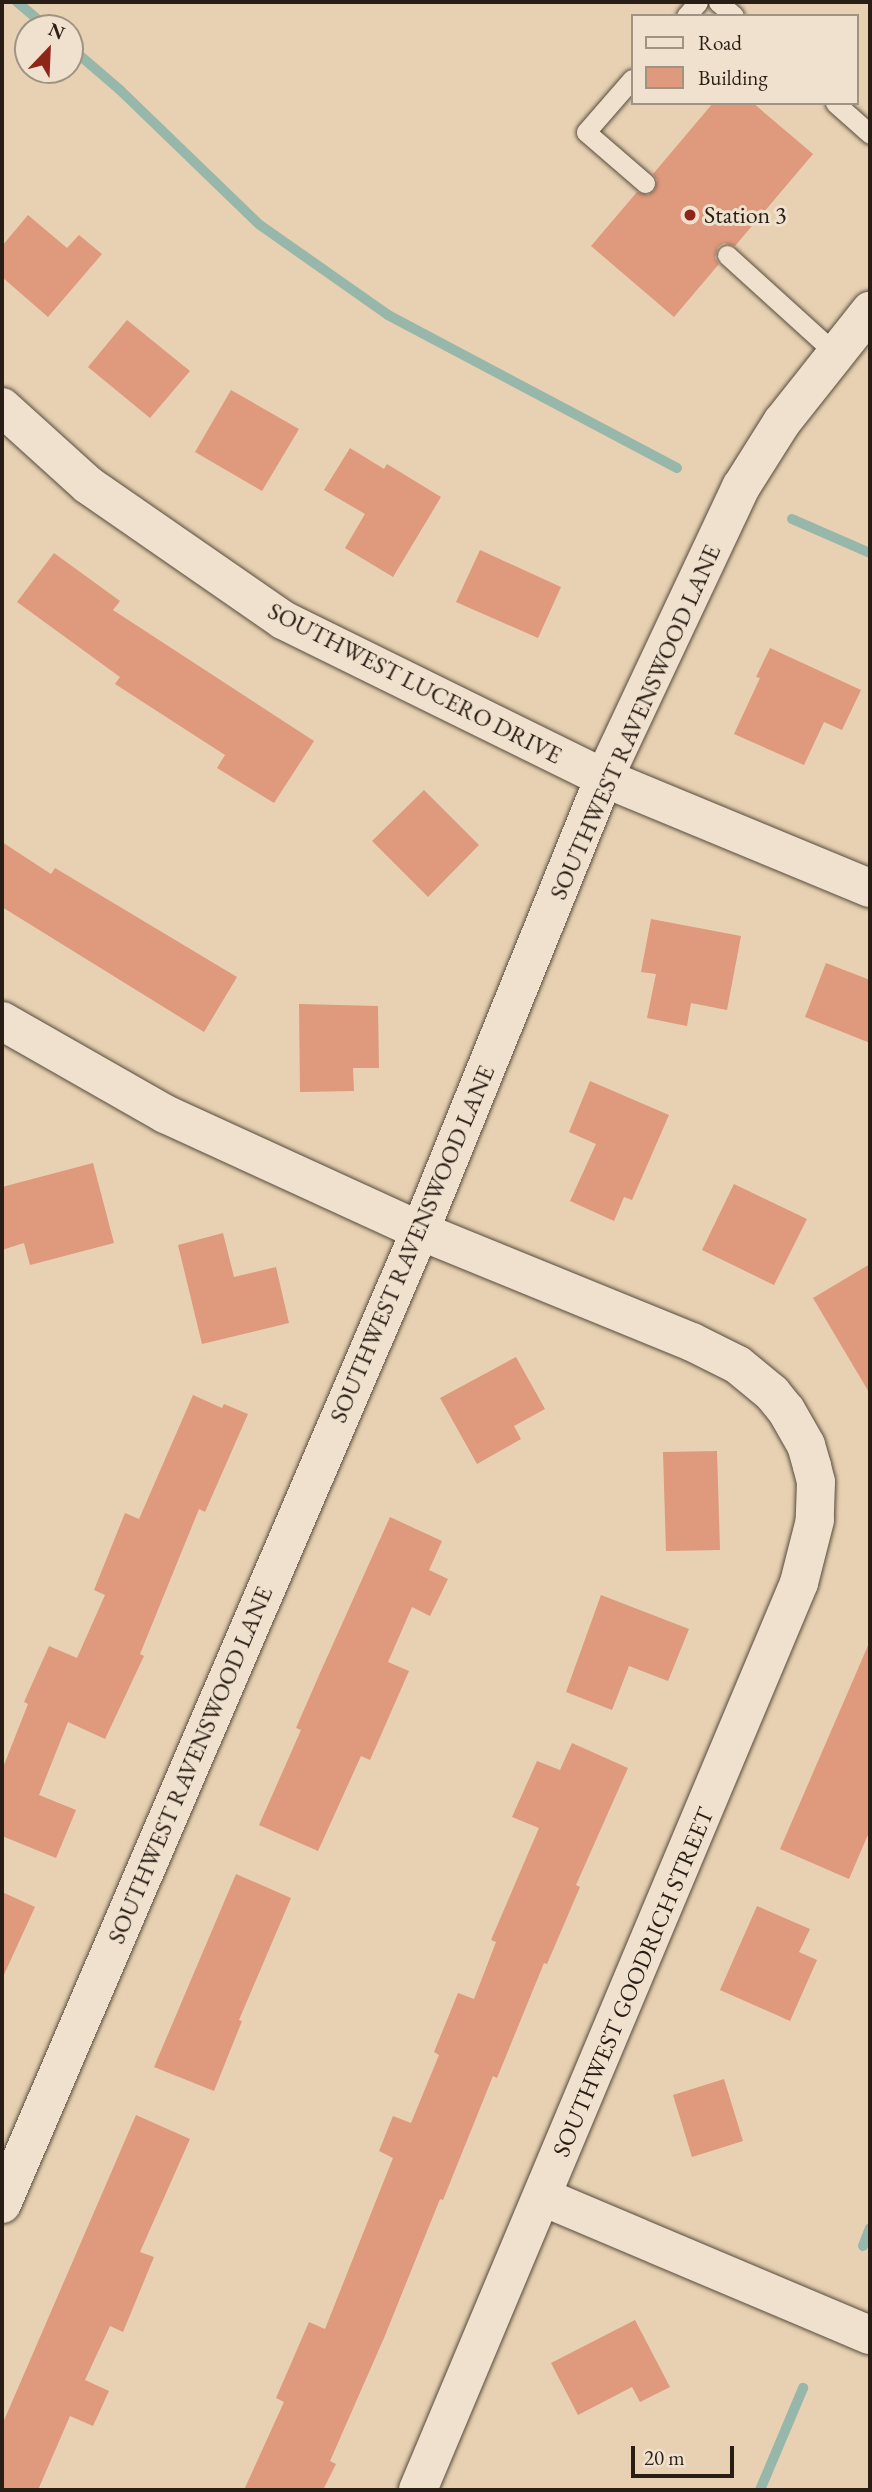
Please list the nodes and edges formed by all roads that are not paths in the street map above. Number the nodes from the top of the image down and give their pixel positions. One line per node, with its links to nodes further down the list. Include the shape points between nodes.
1 (718, 2): 2 (lane)
2 (732, 14)
3 (630, 81): 6 (lane, via 586,132)
4 (837, 105): 5 (lane)
5 (870, 134)
6 (645, 183)
7 (727, 255): 9 (lane)
8 (870, 311): 9 (street, SOUTHWEST RAVENSWOOD LANE)
9 (836, 354): 11 (street, SOUTHWEST RAVENSWOOD LANE, via 782,422 741,487)
10 (2, 407): 11 (street, SOUTHWEST LUCERO DRIVE, via 88,485 283,620)
11 (604, 778): 12 (street, SOUTHWEST LUCERO DRIVE); 14 (street, SOUTHWEST RAVENSWOOD LANE)
12 (870, 887)
13 (2, 1021): 14 (street, SOUTHWEST GOODRICH STREET, via 165,1114)
14 (420, 1231): 15 (street, SOUTHWEST GOODRICH STREET, via 738,1365 786,1410 806,1445 816,1482 815,1520 799,1583); 16 (street, SOUTHWEST RAVENSWOOD LANE)
15 (543, 2197): 17 (street); 18 (street, SOUTHWEST GOODRICH STREET)
16 (2, 2204)
17 (870, 2334)
18 (418, 2490)

